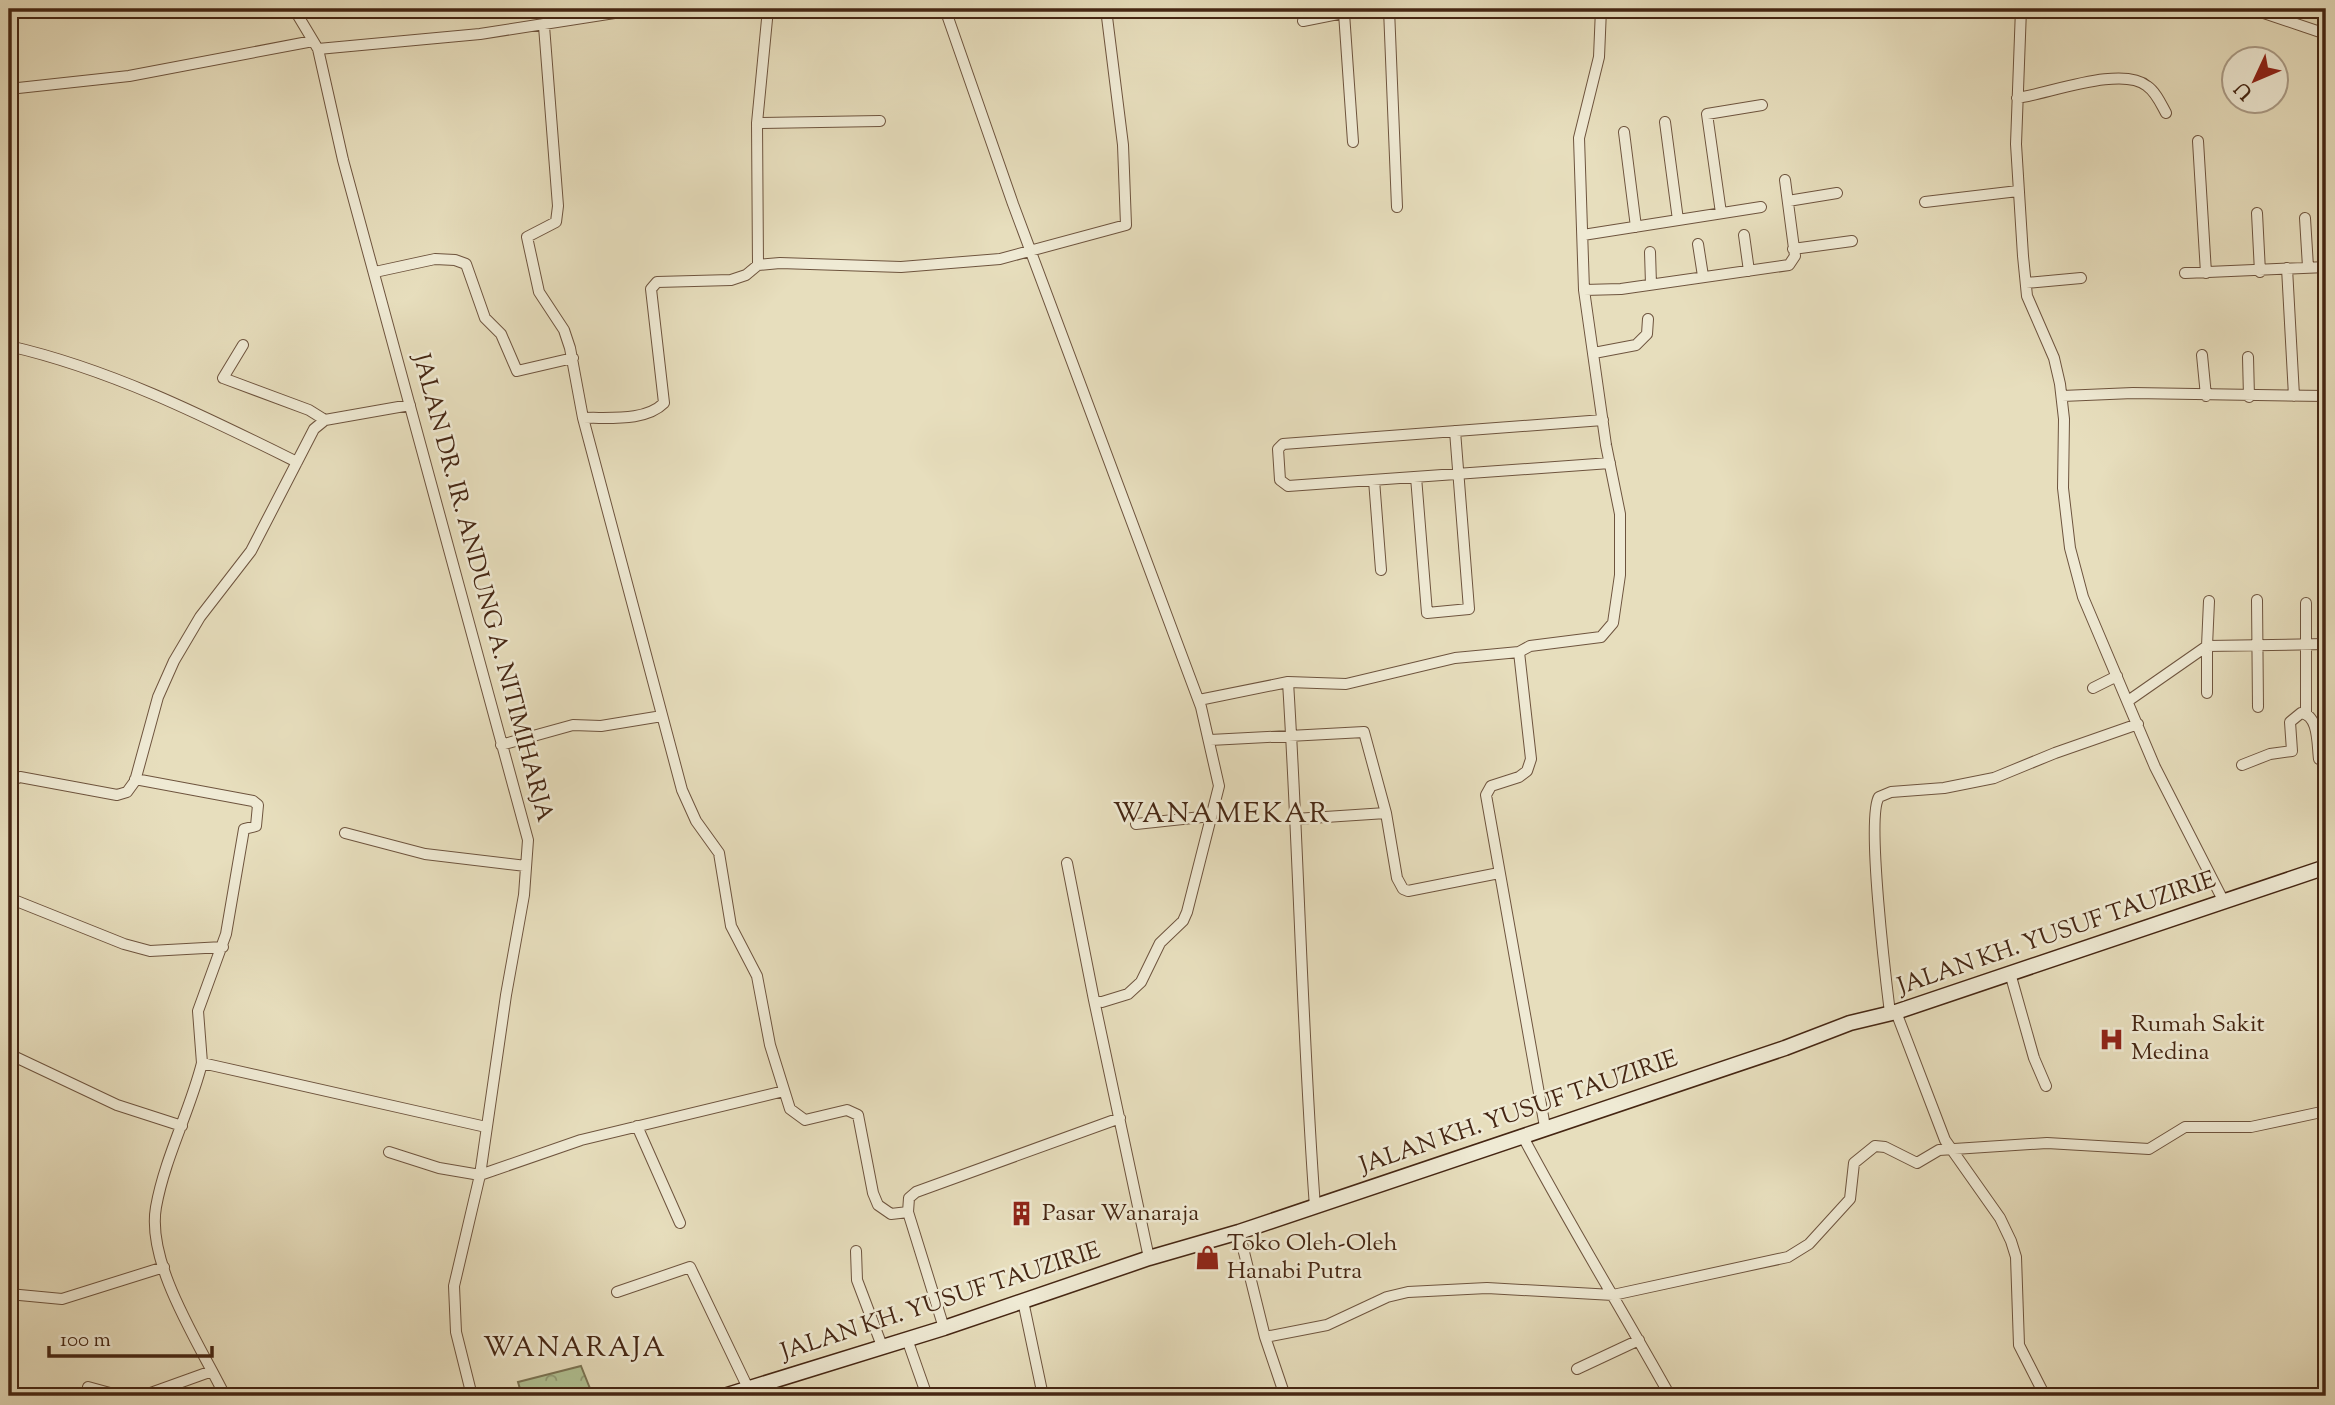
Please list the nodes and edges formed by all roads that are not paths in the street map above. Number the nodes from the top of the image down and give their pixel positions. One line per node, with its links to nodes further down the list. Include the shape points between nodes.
1 (294, 9): 17 (street, JALAN DR. IR. ANDUNG A. NITIMIHARJA)
2 (564, 9): 13 (street)
3 (640, 9): 13 (street)
4 (768, 9): 24 (street)
5 (945, 9): 45 (street)
6 (1106, 9): 45 (street, via 1116,70 1127,223)
7 (1363, 9): 12 (street)
8 (1390, 9): 33 (street)
9 (1601, 9): 40 (street, via 1599,57 1579,138)
10 (2021, 9): 19 (street)
11 (2252, 9): 16 (street)
12 (1344, 13): 14 (street); 27 (street)
13 (567, 20): 15 (street)
14 (1303, 21)
15 (544, 26): 17 (street); 66 (street, via 557,219 527,240 539,292 564,330)
16 (2326, 34)
17 (315, 45): 18 (street, via 104,80); 52 (street, JALAN DR. IR. ANDUNG A. NITIMIHARJA)
18 (9, 89)
19 (2017, 98): 21 (street, via 2128,79 2149,87); 29 (street)
20 (1762, 105): 35 (street, via 1707,114)
21 (2166, 113)
22 (880, 121): 24 (street)
23 (1665, 122): 38 (street)
24 (757, 123): 47 (street)
25 (1624, 132): 39 (street)
26 (2198, 141): 55 (street)
27 (1353, 142)
28 (1784, 180): 31 (street)
29 (2018, 191): 32 (street); 58 (street)
30 (1837, 193): 31 (street)
31 (1788, 201): 44 (street)
32 (1925, 202)
33 (1397, 207)
34 (1761, 207): 35 (street)
35 (1721, 213): 38 (street)
36 (2257, 213): 53 (street)
37 (2305, 218): 48 (street)
38 (1678, 220): 39 (street)
39 (1636, 227): 40 (street)
40 (1583, 235): 60 (street)
41 (1744, 235): 51 (street)
42 (1852, 241): 44 (street)
43 (1698, 243): 56 (street)
44 (1793, 248): 51 (street, via 1795,256 1789,265)
45 (1031, 249): 47 (street, via 1000,259 950,265); 96 (street)
46 (1650, 252): 59 (street)
47 (758, 265): 74 (street, via 730,280 654,285 664,403 653,412 632,416)
48 (2308, 267): 49 (street); 50 (street)
49 (2326, 267)
50 (2287, 268): 53 (street); 70 (street)
51 (1749, 271): 56 (street)
52 (375, 272): 66 (street, via 435,259 460,261 469,268 484,316 501,334 517,371); 73 (street, JALAN DR. IR. ANDUNG A. NITIMIHARJA)
53 (2260, 272): 55 (street)
54 (2185, 273): 55 (street)
55 (2206, 273)
56 (1703, 276): 59 (street)
57 (2081, 278): 58 (street)
58 (2026, 283): 68 (street, via 2027,296 2054,358)
59 (1651, 284): 60 (street)
60 (1584, 290): 64 (street)
61 (1648, 319): 64 (street, via 1647,334 1636,345)
62 (243, 345): 75 (street, via 223,378)
63 (9, 346): 78 (street, via 151,393)
64 (1594, 353): 76 (street)
65 (2203, 355): 69 (street)
66 (573, 358): 74 (street)
67 (2248, 358): 72 (street)
68 (2062, 396): 69 (street); 92 (street, via 2063,488 2070,548 2083,597)
69 (2206, 396): 72 (street)
70 (2294, 396): 71 (street); 72 (street)
71 (2326, 396)
72 (2249, 397)
73 (410, 405): 75 (street); 104 (street, JALAN DR. IR. ANDUNG A. NITIMIHARJA)
74 (583, 418): 100 (street)
75 (325, 420): 78 (street, via 314,429)
76 (1603, 420): 77 (street); 79 (street)
77 (1455, 431): 80 (street); 82 (street, via 1290,443 1278,449 1283,485)
78 (297, 462): 107 (street, via 251,551 200,617 174,661 158,697)
79 (1610, 463): 80 (street); 91 (street, via 1620,531 1620,575 1611,628 1601,637)
80 (1459, 474): 81 (street); 81 (street, via 1469,609 1438,612 1427,612)
81 (1416, 477): 82 (street)
82 (1374, 480): 83 (street)
83 (1381, 570)
84 (2257, 600): 89 (street)
85 (2208, 601): 90 (street)
86 (2305, 603): 87 (street)
87 (2306, 644): 88 (street); 89 (street); 99 (street)
88 (2326, 644)
89 (2257, 645): 90 (street); 98 (street)
90 (2207, 646): 95 (street); 97 (street)
91 (1519, 652): 93 (street, via 1455,658 1346,684); 117 (street, via 1531,760 1524,774 1486,791)
92 (2117, 676): 94 (street); 97 (street)
93 (1288, 682): 96 (street); 102 (street)
94 (2092, 688)
95 (2207, 693)
96 (1199, 700): 103 (street)
97 (2128, 701): 101 (street)
98 (2258, 707)
99 (2306, 714): 105 (street, via 2314,721); 106 (street, via 2295,715 2290,722 2292,751)
100 (662, 716): 104 (street, via 601,726 573,725); 127 (street, via 689,807 719,853 731,926 757,976 769,1045)
101 (2138, 724): 119 (street); 123 (street, via 1994,778 1879,797 1874,808 1877,869)
102 (1291, 734): 103 (street); 109 (street, via 1365,733); 111 (street)
103 (1210, 740): 110 (street, via 1219,786)
104 (502, 745): 115 (street, JALAN DR. IR. ANDUNG A. NITIMIHARJA, via 528,840)
105 (2319, 759)
106 (2242, 765)
107 (135, 779): 108 (street, via 127,792 117,794 20,777 13,780); 120 (street, via 258,805 256,826 244,829)
108 (9, 793)
109 (1386, 813): 111 (street); 117 (street, via 1403,889)
110 (1211, 816): 112 (street); 122 (street, via 1183,921 1160,943 1135,988 1110,1000)
111 (1296, 819): 138 (street, via 1304,1066)
112 (1136, 824)
113 (345, 833): 115 (street, via 435,856)
114 (1067, 863): 122 (street)
115 (526, 866): 132 (street, JALAN DR. IR. ANDUNG A. NITIMIHARJA)
116 (2326, 866): 119 (main road, JALAN KH. YUSUF TAUZIRIE)
117 (1499, 873): 133 (street)
118 (9, 898): 120 (street, via 150,951)
119 (2224, 902): 121 (main road, JALAN KH. YUSUF TAUZIRIE)
120 (223, 947): 125 (street, via 198,1011)
121 (2010, 973): 123 (main road, JALAN KH. YUSUF TAUZIRIE); 126 (street)
122 (1094, 1000): 129 (street)
123 (1893, 1013): 133 (main road, JALAN KH. YUSUF TAUZIRIE, via 1850,1023); 135 (street)
124 (9, 1054): 130 (street, via 117,1105)
125 (202, 1063): 130 (street); 132 (street)
126 (2046, 1086)
127 (784, 1091): 131 (street); 139 (street, via 790,1109 805,1120 854,1112 860,1121 878,1205 891,1214)
128 (2326, 1111): 135 (street, via 2252,1127 2185,1127 2149,1149 2047,1143)
129 (1120, 1118): 139 (street, via 916,1192 909,1198); 143 (street)
130 (182, 1126): 144 (street, via 156,1209 156,1247)
131 (637, 1126): 137 (street); 140 (street)
132 (486, 1127): 137 (street, JALAN DR. IR. ANDUNG A. NITIMIHARJA)
133 (1545, 1127): 134 (main road, JALAN KH. YUSUF TAUZIRIE)
134 (1522, 1135): 138 (main road, JALAN KH. YUSUF TAUZIRIE); 147 (street, via 1570,1227)
135 (1950, 1149): 147 (street, via 1917,1163 1885,1147 1868,1149 1854,1163 1850,1199 1809,1244 1788,1257); 165 (street, via 2000,1218 2011,1241 2016,1257 2019,1345)
136 (389, 1152): 137 (street)
137 (480, 1175): 159 (street, JALAN DR. IR. ANDUNG A. NITIMIHARJA, via 454,1286 456,1332)
138 (1315, 1206): 141 (main road, JALAN KH. YUSUF TAUZIRIE)
139 (908, 1212): 149 (street)
140 (680, 1223)
141 (1240, 1231): 143 (main road, JALAN KH. YUSUF TAUZIRIE); 150 (street)
142 (856, 1251): 153 (street, via 857,1280)
143 (1149, 1258): 148 (main road, JALAN KH. YUSUF TAUZIRIE)
144 (164, 1267): 146 (street, via 62,1299); 155 (street)
145 (617, 1292): 157 (street, via 690,1267)
146 (9, 1294)
147 (1613, 1295): 150 (street, via 1487,1288 1408,1292 1327,1325); 152 (street)
148 (1023, 1301): 149 (main road, JALAN KH. YUSUF TAUZIRIE); 162 (street)
149 (944, 1328): 151 (main road, JALAN KH. YUSUF TAUZIRIE)
150 (1265, 1337): 163 (street)
151 (907, 1339): 153 (main road, JALAN KH. YUSUF TAUZIRIE); 161 (street)
152 (1639, 1340): 154 (street); 164 (street)
153 (882, 1346): 157 (main road, JALAN KH. YUSUF TAUZIRIE)
154 (1577, 1369)
155 (212, 1371): 156 (street, via 148,1394 121,1396); 158 (street)
156 (88, 1387)
157 (748, 1388): 160 (main road, JALAN KH. YUSUF TAUZIRIE)
158 (225, 1396)
159 (472, 1396)
160 (724, 1396)
161 (927, 1396)
162 (1044, 1396)
163 (1285, 1396)
164 (1670, 1396)
165 (2045, 1396)

